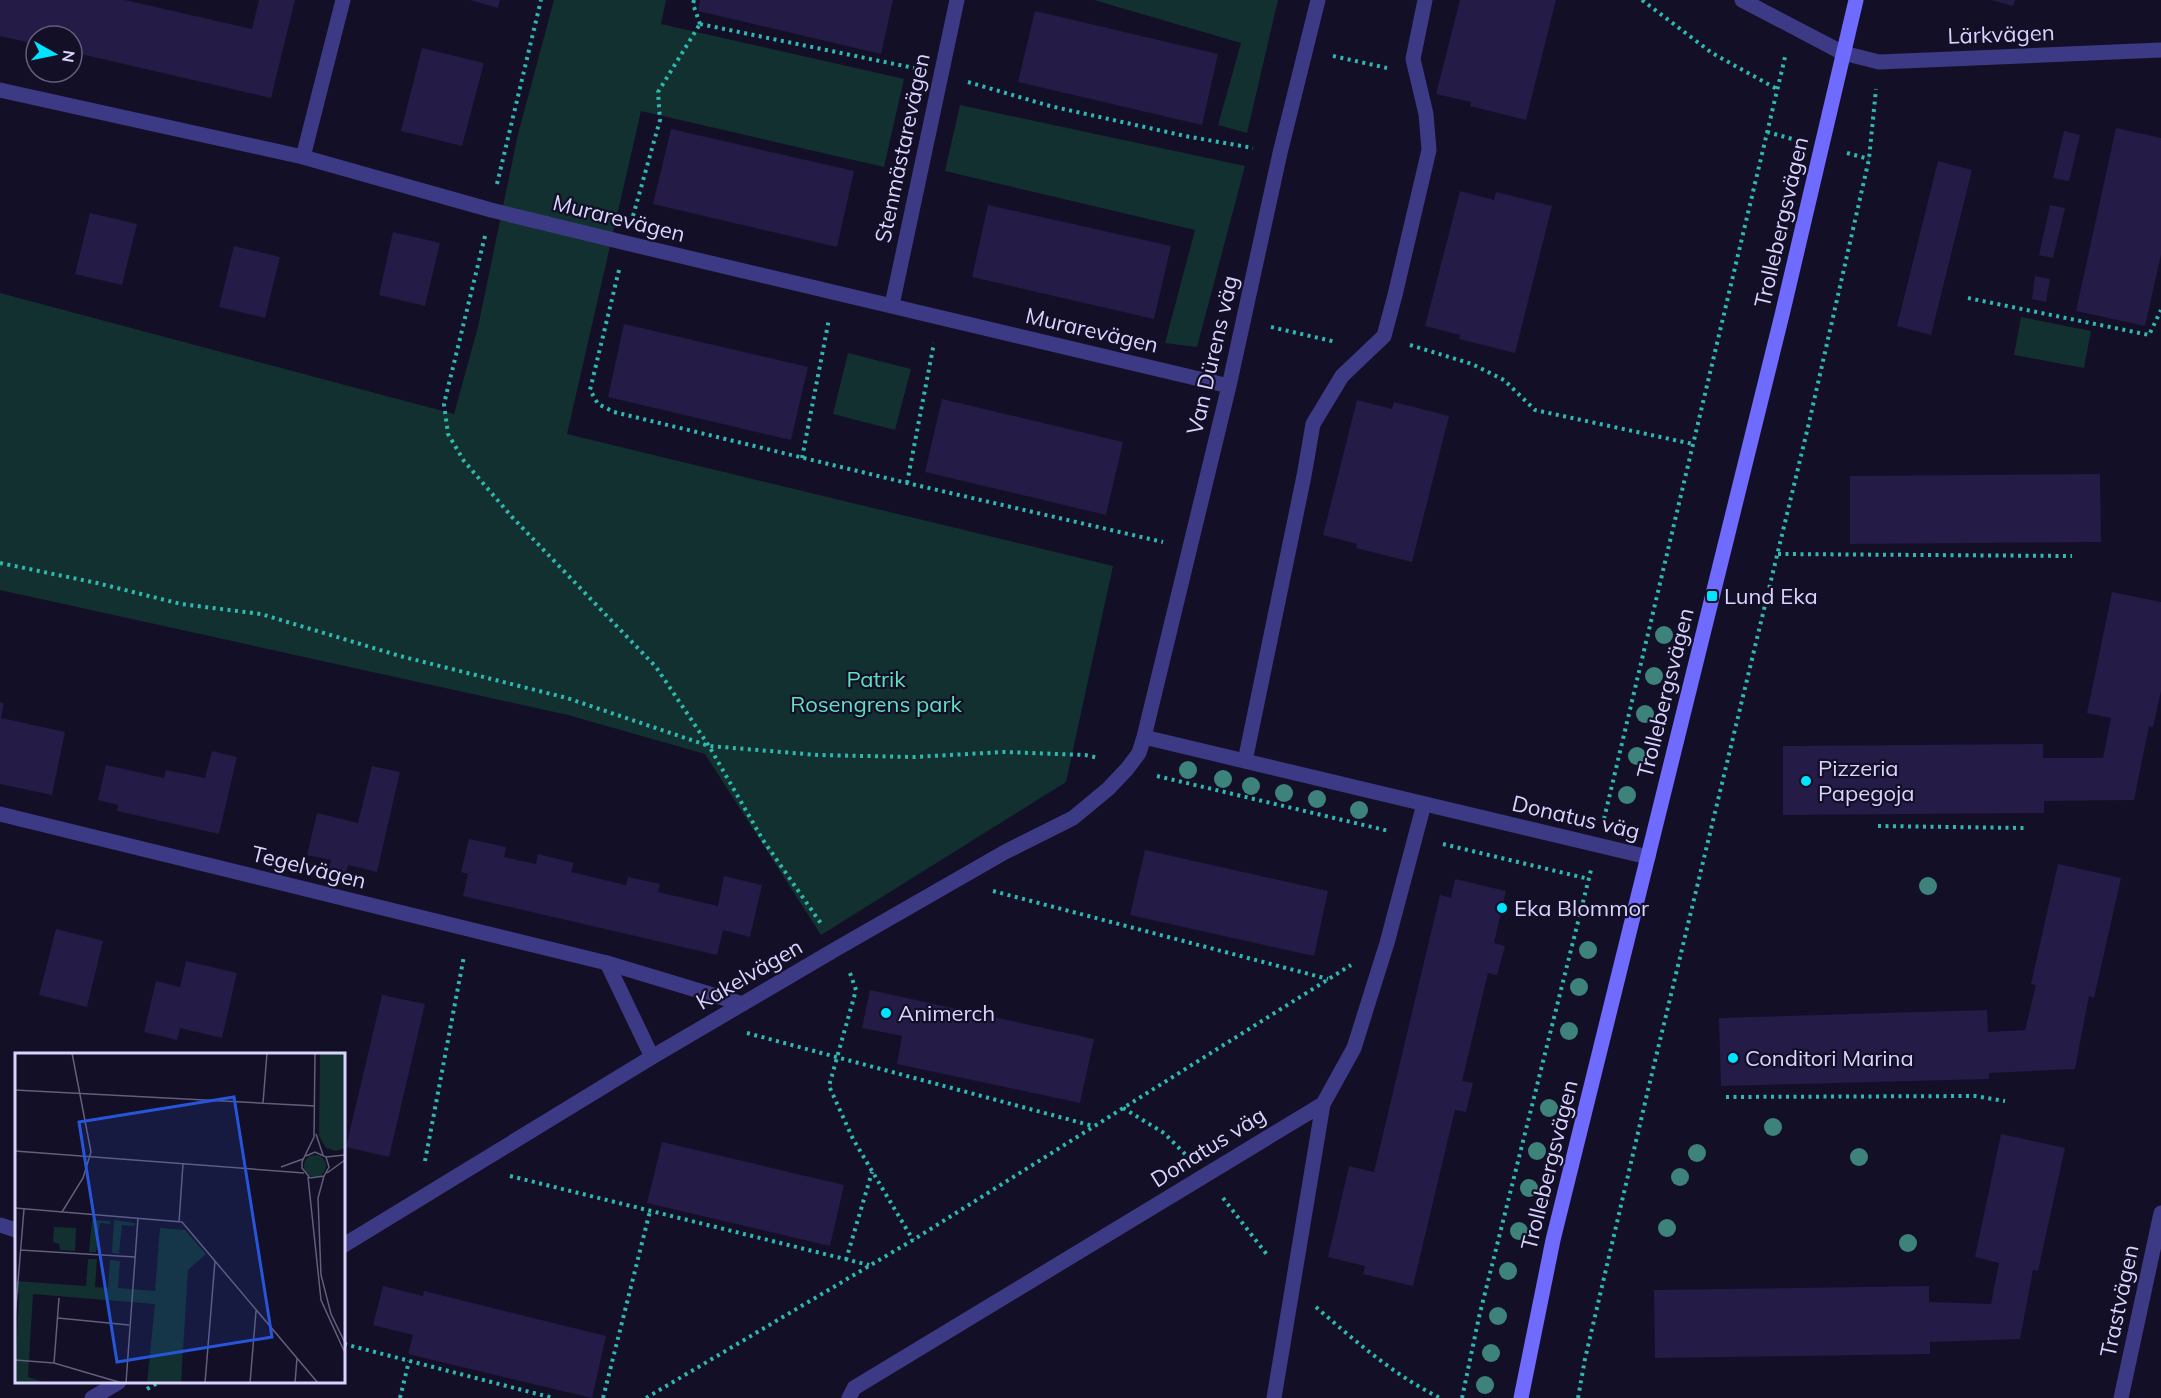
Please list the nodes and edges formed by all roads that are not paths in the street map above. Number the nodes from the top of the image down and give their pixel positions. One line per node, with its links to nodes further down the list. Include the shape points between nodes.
1 (343, 0): 10 (street)
2 (957, 0): 11 (street, Stenmästarevägen)
3 (1318, 0): 12 (street, Van Dürens väg)
4 (1425, 0): 15 (street, via 1413,59 1426,114 1429,150 1384,336 1342,376 1313,424)
5 (1742, 0): 8 (street, Lärkvägen)
6 (1856, 0): 8 (street, Trollebergsvägen)
7 (2161, 50): 8 (street, Lärkvägen, via 1878,62)
8 (1844, 53): 18 (street, Trollebergsvägen)
9 (0, 90): 10 (street, Murarevägen)
10 (303, 157): 11 (street, Murarevägen, via 491,210)
11 (892, 305): 12 (street, Murarevägen)
12 (1228, 386): 13 (street, Van Dürens väg)
13 (1148, 720): 14 (street, Kakelvägen)
14 (1144, 737): 15 (street, Donatus väg); 20 (street, Kakelvägen, via 1139,753 1127,769 1073,818 1005,852)
15 (1245, 761): 16 (street, Donatus väg)
16 (1424, 804): 18 (street, Donatus väg); 22 (street, Donatus väg, via 1354,1048)
17 (0, 814): 19 (street, Tegelvägen)
18 (1648, 857): 31 (street, Trollebergsvägen, via 1553,1239)
19 (607, 963): 20 (street, Tegelvägen); 21 (street)
20 (743, 1004): 21 (street, Kakelvägen)
21 (652, 1057): 26 (street, Kakelvägen)
22 (1323, 1104): 29 (street, Donatus väg, via 854,1388); 30 (street)
23 (2161, 1213): 32 (street, Trastvägen)
24 (0, 1226): 25 (street)
25 (15, 1230)
26 (345, 1244)
27 (117, 1383): 28 (street)
28 (92, 1398)
29 (849, 1398)
30 (1274, 1398)
31 (1521, 1398)
32 (2121, 1398)

